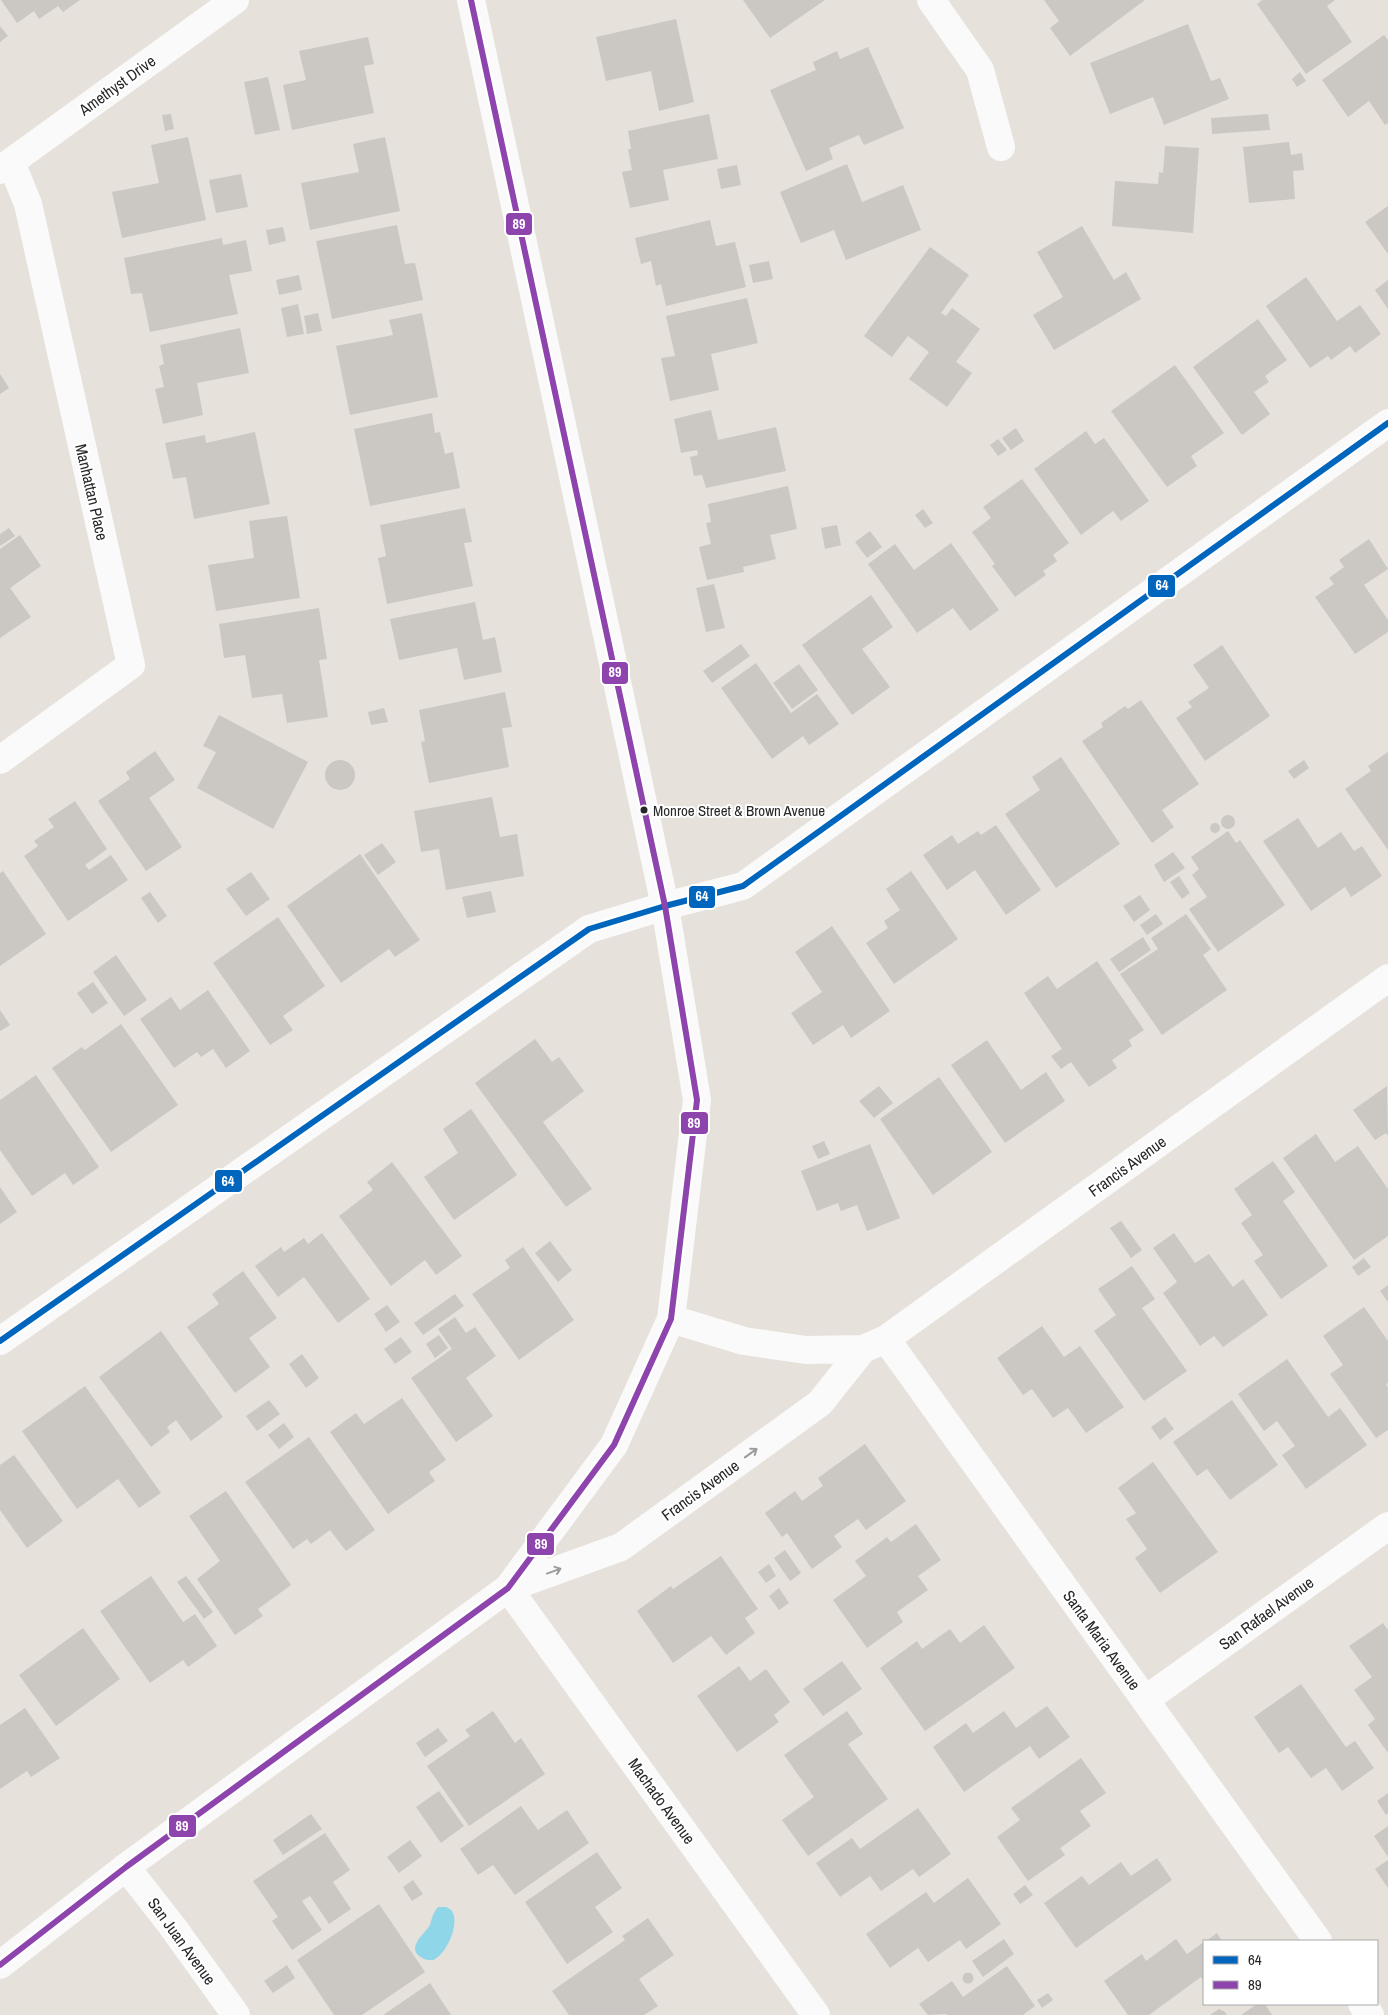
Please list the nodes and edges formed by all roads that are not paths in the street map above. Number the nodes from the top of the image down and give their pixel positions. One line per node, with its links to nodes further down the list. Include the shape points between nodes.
1 (235, 0): 5 (street, Amethyst Drive)
2 (471, 0): 8 (street)
3 (931, 0): 4 (street, via 980,70)
4 (1002, 147)
5 (6, 166): 7 (street, Manhattan Place, via 28,204 131,666)
6 (1388, 423): 8 (street, via 743,886)
7 (0, 760)
8 (665, 906): 10 (street, via 697,1100); 11 (street, via 589,929)
9 (1388, 978): 12 (street, Francis Avenue)
10 (671, 1319): 12 (street, via 744,1341 806,1350); 14 (street, via 614,1445)
11 (0, 1341)
12 (874, 1344): 14 (street, Francis Avenue, one-way to 12, via 621,1547 820,1403); 15 (street, Santa Maria Avenue)
13 (1388, 1526): 15 (street, San Rafael Avenue)
14 (508, 1588): 16 (street); 20 (street, Machado Avenue)
15 (1145, 1700): 17 (street, Santa Maria Avenue)
16 (126, 1867): 18 (street); 19 (street, San Juan Avenue)
17 (1317, 1940)
18 (0, 1965)
19 (236, 2015)
20 (816, 2015)

